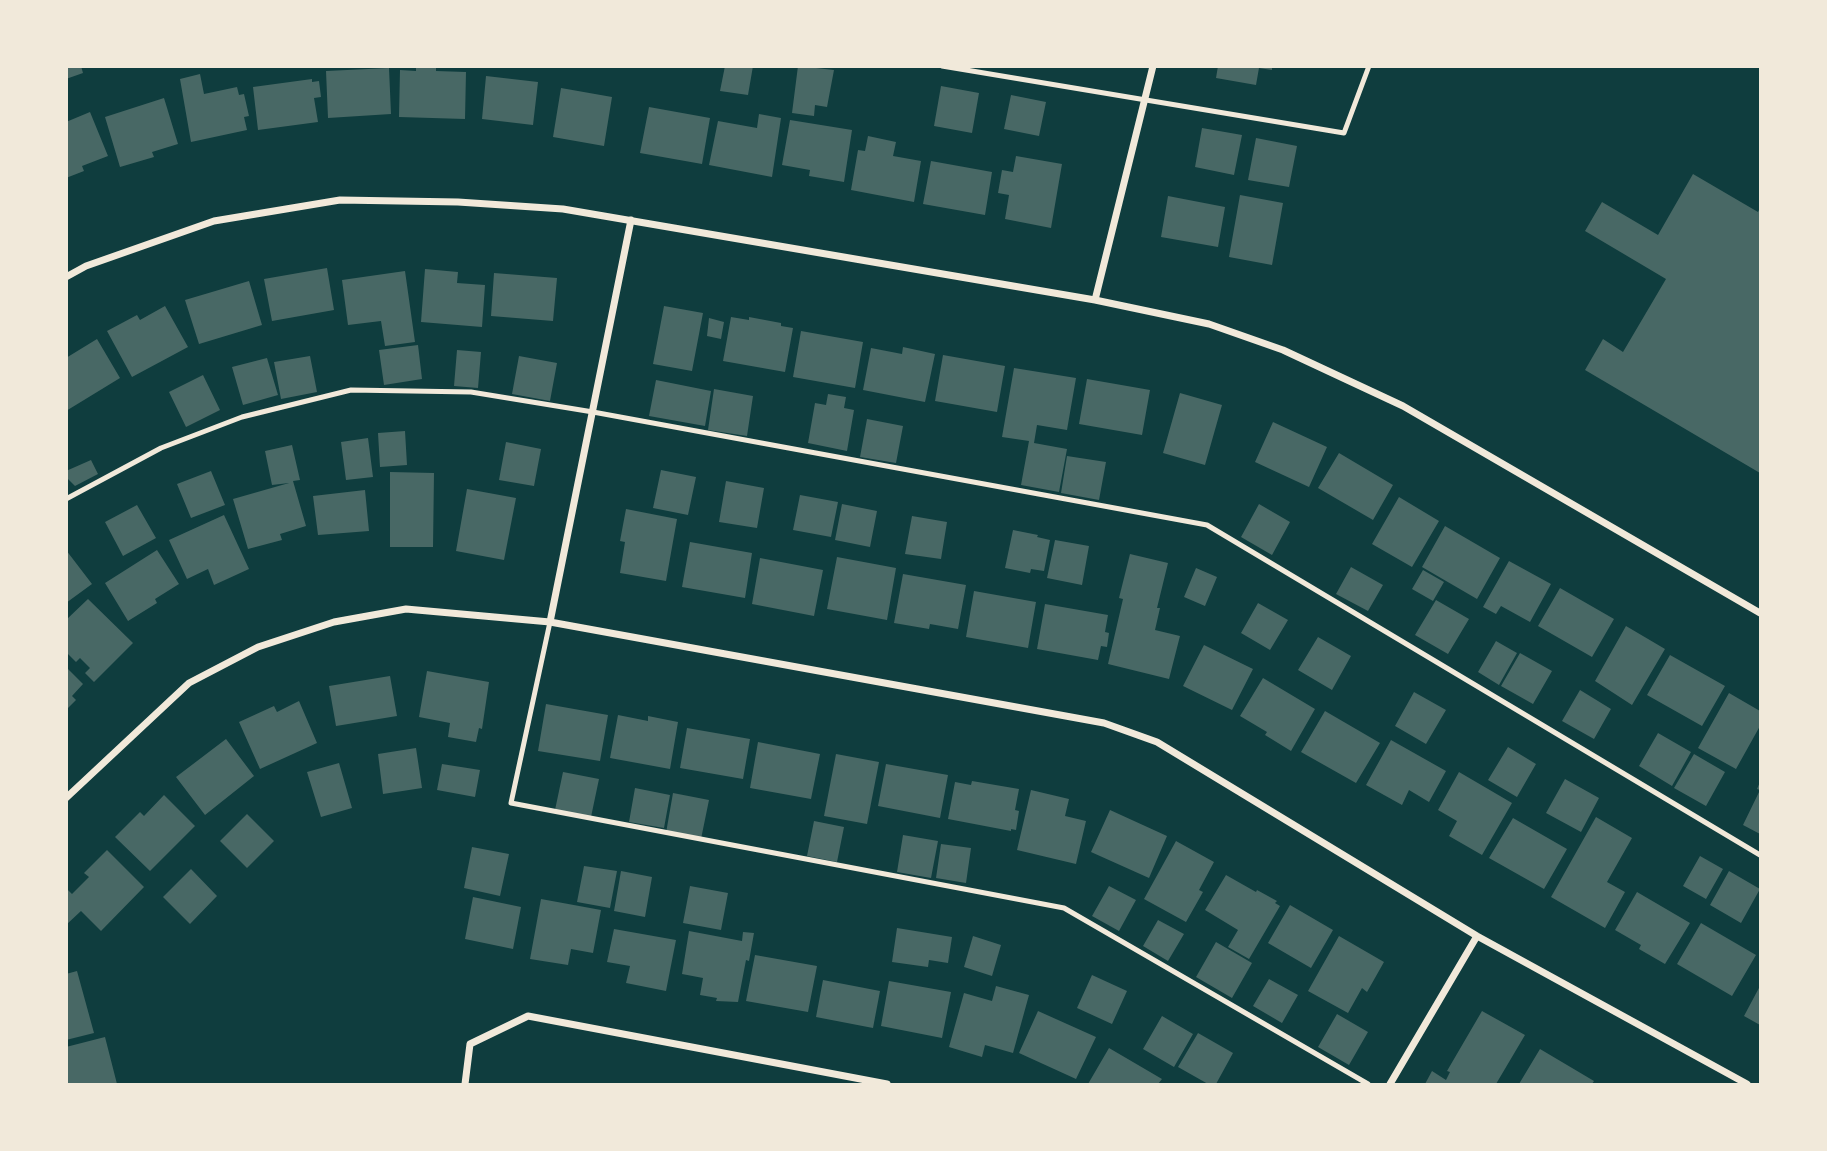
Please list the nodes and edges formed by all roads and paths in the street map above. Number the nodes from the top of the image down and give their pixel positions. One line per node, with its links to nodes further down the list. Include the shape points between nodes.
1 (942, 66): 4 (lane)
2 (1153, 66): 4 (street)
3 (1368, 66): 4 (lane, via 1344,133)
4 (1144, 99): 7 (street)
5 (631, 220): 6 (street, via 563,209 340,200 214,221); 7 (street); 8 (street)
6 (66, 277)
7 (1095, 300): 10 (street, via 1221,328 1283,350 1403,406)
8 (593, 412): 9 (lane, via 471,393 351,390 242,417 161,448); 11 (street); 13 (lane, via 1206,525)
9 (66, 499)
10 (1760, 613)
11 (550, 622): 12 (street, via 406,609 334,622 258,647 189,683); 14 (street, via 1114,727 1157,742); 17 (lane, via 511,803 1064,908)
12 (66, 798)
13 (1760, 855)
14 (1476, 936): 18 (street); 19 (street)
15 (465, 1084): 16 (street, via 470,1044 528,1016)
16 (887, 1084)
17 (1368, 1084)
18 (1390, 1084)
19 (1747, 1084)

